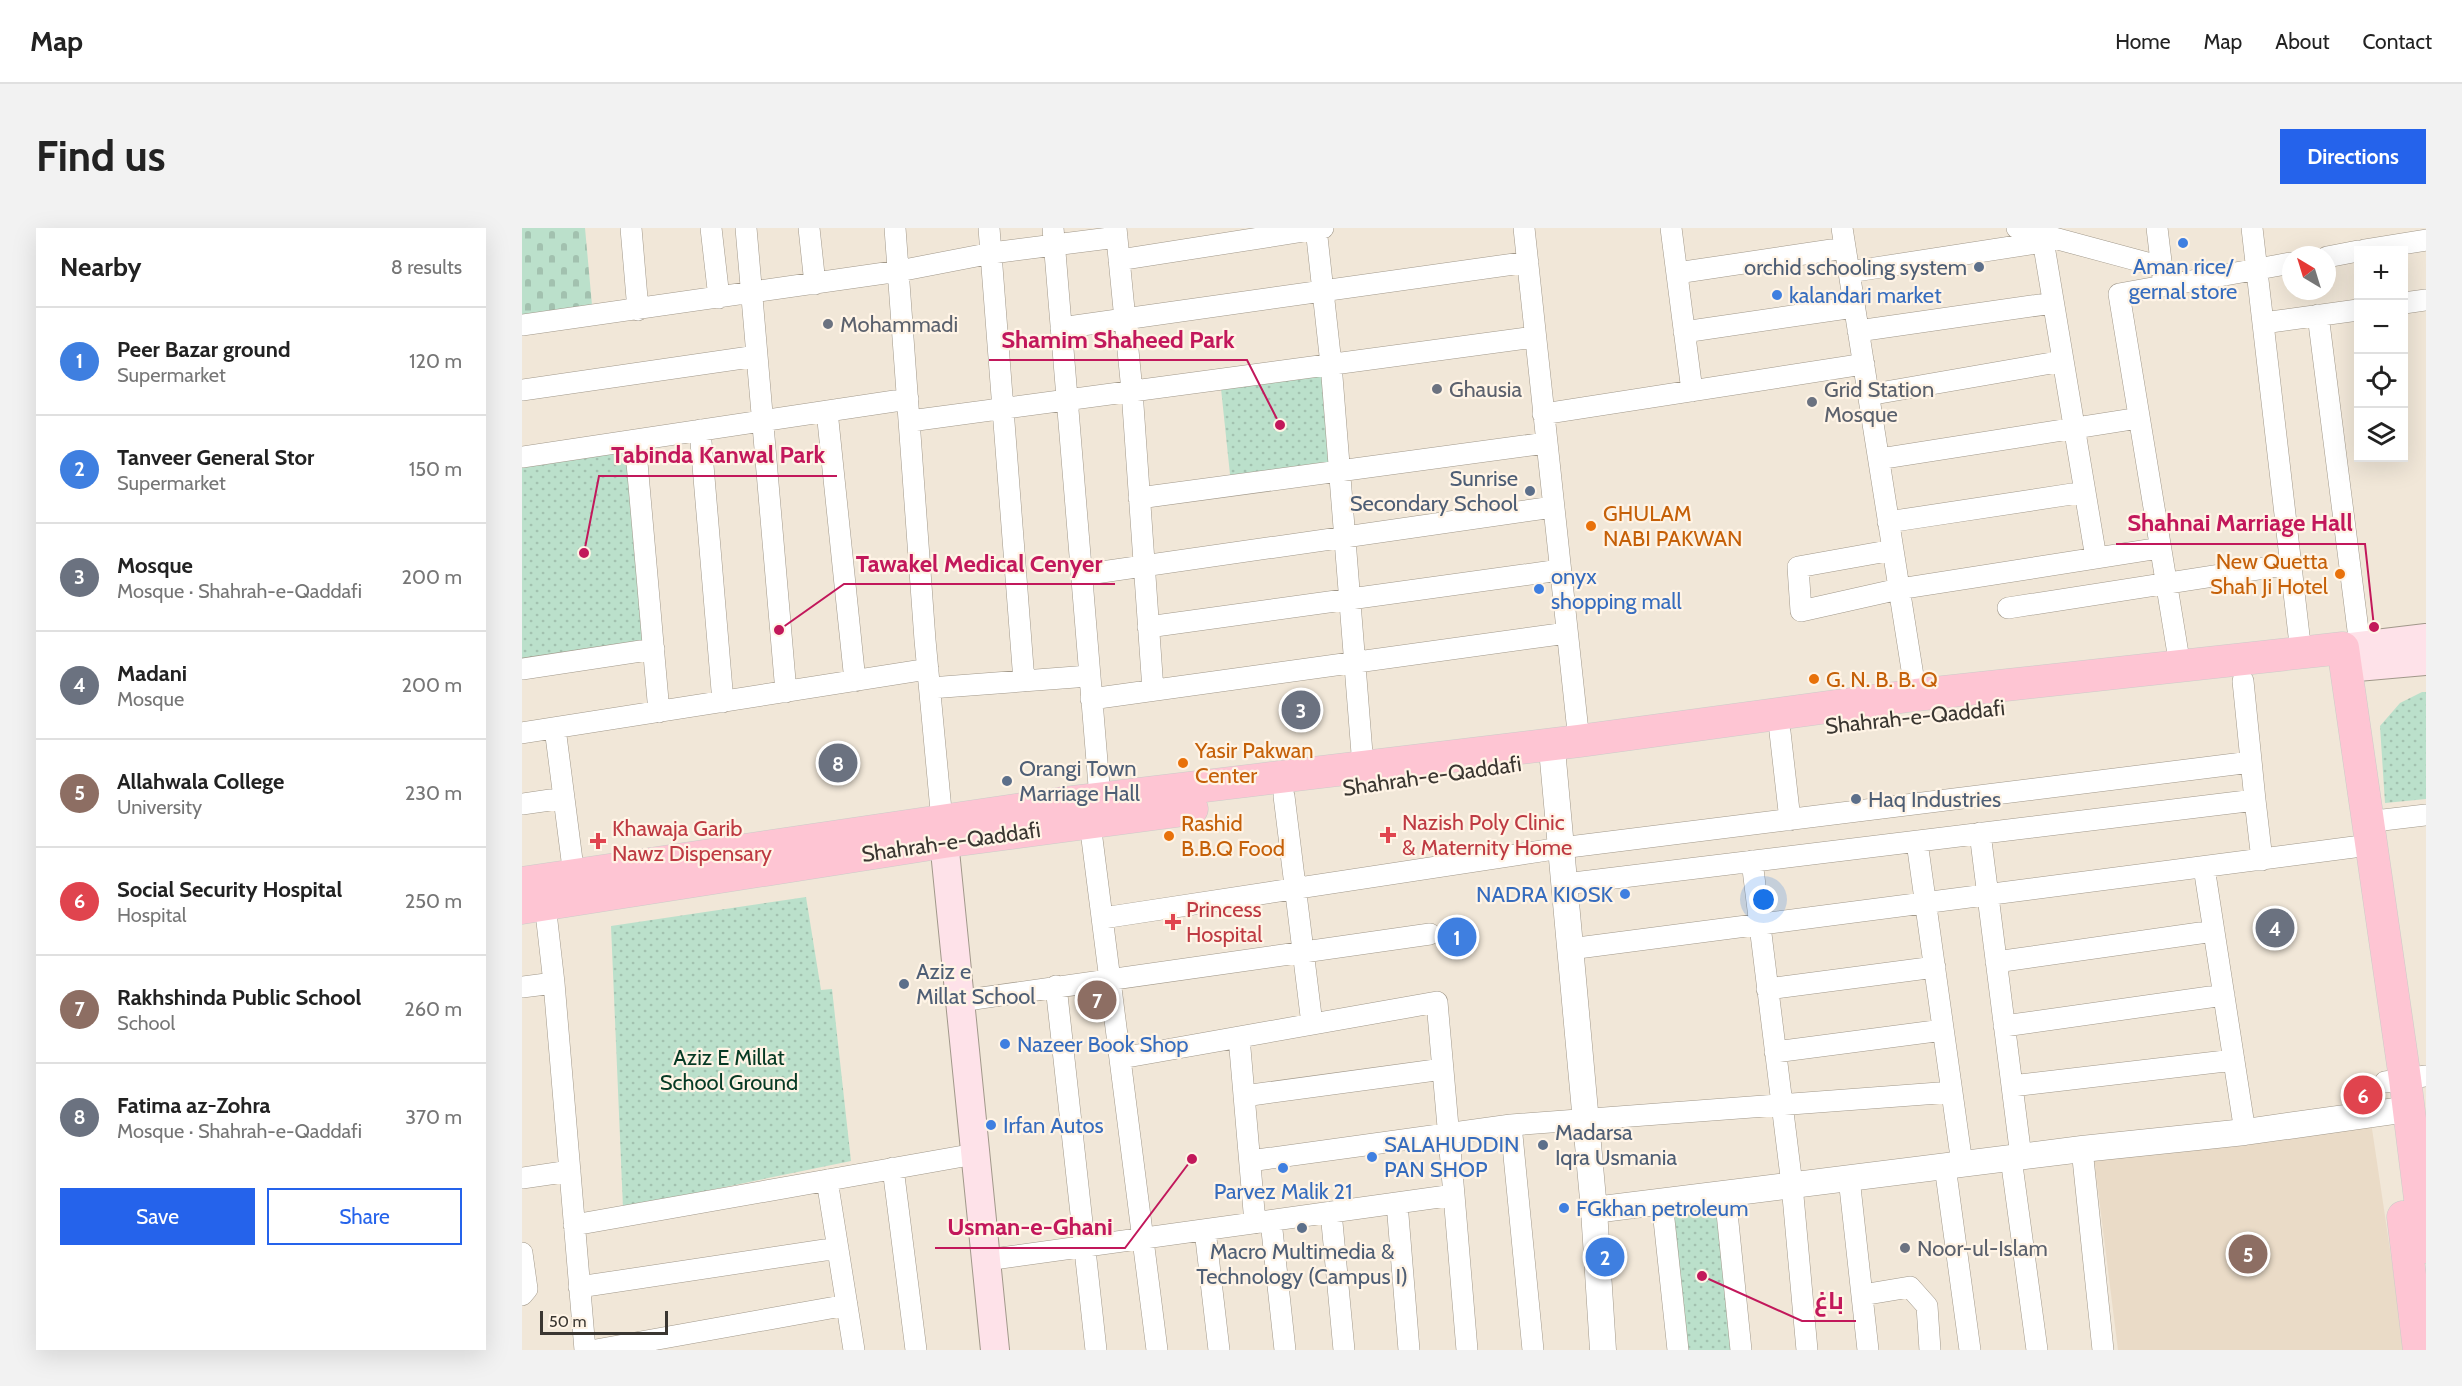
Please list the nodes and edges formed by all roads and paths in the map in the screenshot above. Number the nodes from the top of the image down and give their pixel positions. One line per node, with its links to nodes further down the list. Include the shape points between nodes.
1 (630, 228): 39 (street)
2 (711, 228): 34 (street)
3 (746, 228): 33 (street)
4 (809, 228): 31 (street)
5 (895, 228): 27 (street)
6 (989, 228): 21 (street)
7 (1318, 228): 23 (street); 32 (street)
8 (1524, 228): 24 (street)
9 (1671, 228): 29 (street)
10 (2017, 228): 15 (street)
11 (2157, 228): 30 (street)
12 (2252, 228): 26 (street)
13 (2425, 228): 18 (street)
14 (1117, 232): 16 (street); 23 (street)
15 (2042, 235): 28 (street); 30 (street); 37 (street)
16 (1054, 237): 21 (street); 45 (street)
17 (1844, 238): 28 (street); 29 (street)
18 (2426, 238): 19 (street)
19 (2385, 246)
20 (2354, 252): 22 (street)
21 (992, 253): 27 (street); 59 (street)
22 (2336, 255)
23 (1119, 260): 42 (street)
24 (1528, 262): 32 (street); 48 (street)
25 (2282, 265): 26 (street)
26 (2257, 269): 30 (street); 43 (street)
27 (899, 272): 31 (street); 57 (street)
28 (1849, 272): 38 (street)
29 (1677, 273): 47 (street)
30 (2163, 276): 62 (street, via 2119,294)
31 (814, 284): 33 (street)
32 (1323, 291): 42 (street); 51 (street)
33 (752, 293): 34 (street); 49 (street)
34 (719, 298): 39 (street)
35 (2426, 300): 36 (street)
36 (2408, 302)
37 (2053, 303): 46 (street); 50 (street)
38 (1854, 307): 46 (street); 47 (street)
39 (638, 309): 44 (street)
40 (2354, 310): 41 (street)
41 (2318, 315): 43 (street); 92 (street)
42 (1125, 319): 45 (street); 54 (street)
43 (2263, 323): 80 (street)
44 (522, 325)
45 (1061, 328): 58 (street)
46 (1858, 331): 52 (street)
47 (1684, 332): 55 (street)
48 (1535, 337): 51 (street); 61 (street)
49 (758, 356): 53 (street); 63 (street)
50 (2063, 361): 56 (street); 65 (street)
51 (1331, 364): 54 (street); 71 (street)
52 (1864, 364): 55 (street); 56 (street)
53 (522, 390)
54 (1132, 391): 58 (street); 73 (street)
55 (1692, 391): 61 (street)
56 (1868, 395): 70 (street)
57 (908, 399): 60 (street); 64 (street)
58 (1067, 400): 59 (street); 83 (street)
59 (1005, 408): 64 (street); 100 (street)
60 (826, 411): 63 (street); 99 (street)
61 (1544, 414): 68 (street)
62 (2139, 418): 65 (street); 77 (street)
63 (763, 420): 66 (street); 103 (street)
64 (910, 421): 98 (street)
65 (2074, 429): 70 (street); 72 (street)
66 (700, 430): 67 (street); 106 (street)
67 (635, 440): 69 (street); 91 (street)
68 (1546, 443): 71 (street); 74 (street)
69 (522, 457)
70 (1879, 459): 75 (street)
71 (1340, 471): 73 (street); 76 (street)
72 (2085, 492): 75 (street); 79 (street)
73 (1139, 498): 81 (street)
74 (1553, 507): 76 (street); 82 (street)
75 (1888, 522): 78 (street)
76 (1345, 537): 81 (street); 86 (street)
77 (2160, 548): 79 (street); 84 (street)
78 (1893, 550): 85 (street); 85 (street, via 1798,567 1801,611)
79 (2096, 558): 85 (street)
80 (2291, 564): 84 (street); 92 (street)
81 (1144, 566): 83 (street); 88 (street)
82 (1560, 570): 86 (street); 89 (street)
83 (1081, 575): 97 (street)
84 (2166, 583): 87 (street); 95 (street)
85 (1899, 589): 104 (street)
86 (1350, 599): 88 (street); 94 (street)
87 (2008, 608)
88 (1148, 627): 102 (street)
89 (1567, 633): 94 (street); 111 (street)
90 (2426, 638): 92 (main road)
91 (654, 648): 96 (street); 107 (street)
92 (2335, 656): 93 (main road); 95 (main road, Shahrah-e-Qaddafi); 101 (main road, Shahrah-e-Qaddafi); 124 (main road)
93 (2426, 661)
94 (1355, 664): 102 (street); 114 (street)
95 (2180, 666): 104 (main road, Shahrah-e-Qaddafi)
96 (522, 669)
97 (1089, 676): 100 (street); 105 (street)
98 (929, 679): 99 (street); 100 (street); 122 (street)
99 (855, 681): 103 (street)
100 (1024, 681)
101 (2243, 681): 109 (main road, Shahrah-e-Qaddafi); 113 (street)
102 (1153, 690): 105 (street)
103 (786, 692): 106 (street)
104 (1916, 695): 111 (main road, Shahrah-e-Qaddafi)
105 (1091, 699): 119 (street)
106 (723, 702): 107 (street)
107 (659, 711): 108 (street)
108 (555, 728): 110 (street); 116 (street)
109 (1780, 732): 112 (main road, Shahrah-e-Qaddafi); 121 (street)
110 (522, 733)
111 (1579, 741): 114 (main road, Shahrah-e-Qaddafi)
112 (1553, 760): 115 (main road, Shahrah-e-Qaddafi); 126 (street)
113 (2251, 762): 117 (street); 121 (street)
114 (1364, 766): 119 (main road, Shahrah-e-Qaddafi)
115 (1284, 796): 119 (main road, Shahrah-e-Qaddafi); 133 (street)
116 (564, 798): 118 (street); 130 (street)
117 (2255, 800): 123 (street); 127 (street)
118 (522, 804)
119 (1095, 810): 122 (main road, Shahrah-e-Qaddafi); 137 (street)
120 (2426, 815): 124 (street)
121 (1790, 820): 126 (street)
122 (943, 832): 130 (main road, Shahrah-e-Qaddafi); 136 (main road, Shahrah-e-Qaddafi); 151 (main road)
123 (1980, 833): 125 (street); 134 (street)
124 (2360, 834): 127 (street); 160 (main road)
125 (1917, 842): 128 (street); 135 (street)
126 (1561, 848): 132 (street); 133 (street)
127 (2262, 860): 129 (street)
128 (1752, 861): 132 (street); 138 (street)
129 (2204, 867): 134 (street); 139 (street)
130 (574, 876): 131 (main road, Shahrah-e-Qaddafi)
131 (522, 883)
132 (1564, 884): 141 (street)
133 (1295, 889): 137 (street); 142 (street)
134 (1987, 895): 135 (street); 143 (street)
135 (1926, 903): 138 (street); 144 (street)
136 (534, 906): 146 (street)
137 (1103, 918): 145 (street)
138 (1759, 924): 141 (street); 149 (street)
139 (2214, 931): 143 (street); 150 (street)
140 (1430, 934): 142 (street)
141 (1570, 949): 166 (street)
142 (1303, 951): 145 (street); 152 (street)
143 (1996, 962): 153 (street)
144 (1935, 967): 149 (street); 154 (street)
145 (1111, 978): 147 (street); 157 (street)
146 (554, 982): 148 (street); 176 (street)
147 (1056, 986): 151 (street); 191 (street)
148 (522, 987)
149 (1767, 989): 156 (street)
150 (2224, 995): 153 (street); 158 (street)
151 (960, 1001): 171 (main road)
152 (1312, 1024): 155 (street); 159 (street, via 1437,1002)
153 (2004, 1026): 161 (street)
154 (1943, 1030): 156 (street); 162 (street)
155 (1239, 1037): 157 (street); 163 (street)
156 (1775, 1052): 164 (street)
157 (1121, 1058): 190 (street)
158 (2234, 1060): 161 (street); 169 (street)
159 (1443, 1069): 163 (street); 168 (street)
160 (2405, 1079): 165 (main road)
161 (2012, 1086): 172 (street)
162 (1952, 1092): 164 (street); 174 (street)
163 (1244, 1096): 173 (street)
164 (1782, 1105): 166 (street); 180 (street)
165 (2399, 1111): 169 (street); 192 (main road); 200 (main road)
166 (1585, 1119): 167 (street); 185 (street)
167 (1511, 1125): 168 (street); 213 (street)
168 (1449, 1132): 173 (street); 182 (street)
169 (2245, 1132): 170 (street)
170 (2082, 1149): 172 (street); 222 (street)
171 (975, 1154): 175 (street); 195 (main road)
172 (2016, 1158): 174 (street); 221 (street)
173 (1250, 1161): 187 (street)
174 (1953, 1165): 178 (street); 220 (street)
175 (893, 1168): 179 (street); 205 (street)
176 (570, 1171): 177 (street); 188 (street)
177 (522, 1178)
178 (1848, 1178): 180 (street); 198 (street)
179 (827, 1180): 188 (street); 193 (street)
180 (1792, 1185): 181 (street); 217 (street)
181 (1725, 1193): 183 (street); 216 (street)
182 (1454, 1195): 184 (street); 212 (street)
183 (1662, 1201): 185 (street); 215 (street)
184 (1397, 1203): 186 (street); 211 (street)
185 (1594, 1210): 214 (street)
186 (1331, 1212): 187 (street); 210 (street)
187 (1263, 1222): 189 (street); 209 (street)
188 (574, 1225): 196 (street)
189 (1205, 1230): 190 (street); 208 (street)
190 (1145, 1238): 191 (street); 207 (street)
191 (1085, 1246): 195 (street); 206 (street)
192 (2426, 1247)
193 (838, 1248): 196 (street); 199 (street)
194 (522, 1253): 197 (street, via 527,1289)
195 (986, 1260): 201 (main road)
196 (579, 1287): 202 (street)
197 (522, 1295)
198 (1862, 1295): 218 (street); 219 (street, via 1910,1287 1927,1306)
199 (847, 1305): 203 (street); 204 (street)
200 (2420, 1307): 223 (main road)
201 (991, 1349)
202 (585, 1350)
203 (596, 1350)
204 (854, 1350)
205 (916, 1350)
206 (1096, 1350)
207 (1157, 1350)
208 (1219, 1350)
209 (1285, 1350)
210 (1344, 1350)
211 (1409, 1350)
212 (1467, 1350)
213 (1533, 1350)
214 (1603, 1350)
215 (1678, 1350)
216 (1741, 1350)
217 (1807, 1350)
218 (1868, 1350)
219 (1930, 1350)
220 (1970, 1350)
221 (2037, 1350)
222 (2103, 1350)
223 (2419, 1350)

